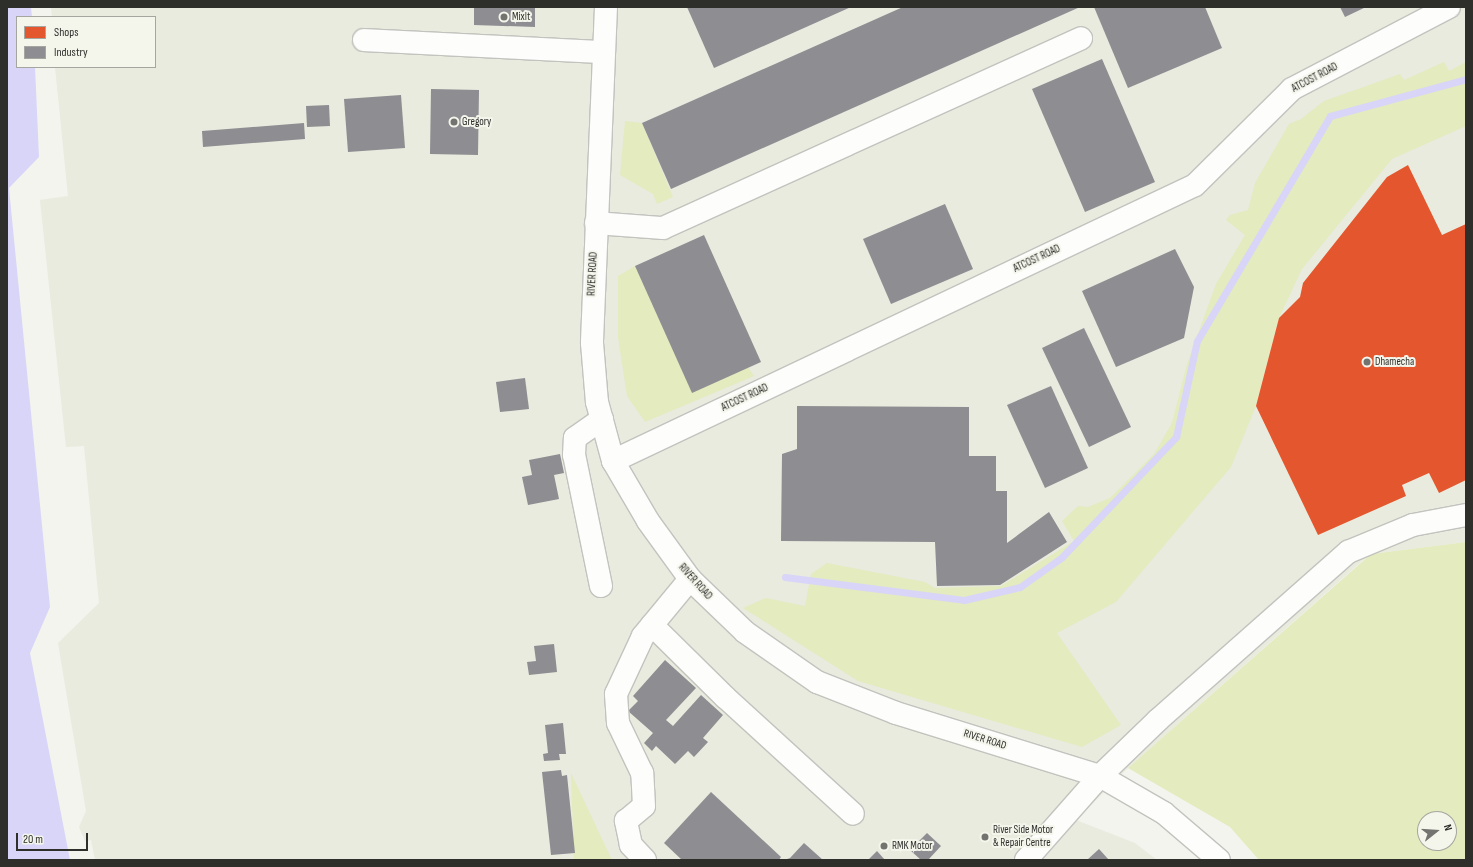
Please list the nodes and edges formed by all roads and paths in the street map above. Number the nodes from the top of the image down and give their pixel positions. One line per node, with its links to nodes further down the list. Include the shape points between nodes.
1 (606, 7): 5 (street, RIVER ROAD)
2 (1442, 12): 8 (street, ATCOST ROAD, via 1292,89 1195,185)
3 (1081, 38): 6 (street, via 663,228)
4 (364, 40): 5 (street)
5 (604, 52): 6 (street, RIVER ROAD)
6 (596, 223): 7 (street, RIVER ROAD, via 592,343)
7 (602, 419): 8 (street, RIVER ROAD); 11 (street, via 575,438 574,455)
8 (613, 461): 10 (street, RIVER ROAD, via 648,521)
9 (1466, 515): 13 (street, via 1413,525 1348,552 1207,673)
10 (690, 579): 12 (street); 13 (street, RIVER ROAD, via 745,632 817,682 896,712)
11 (601, 586)
12 (652, 625): 14 (street, via 724,697); 15 (street, via 643,636 616,694 618,723 642,773 644,806 626,821 631,845)
13 (1100, 776): 16 (street); 17 (street, RIVER ROAD, via 1164,813)
14 (853, 814)
15 (645, 860)
16 (1026, 860)
17 (1220, 860)

